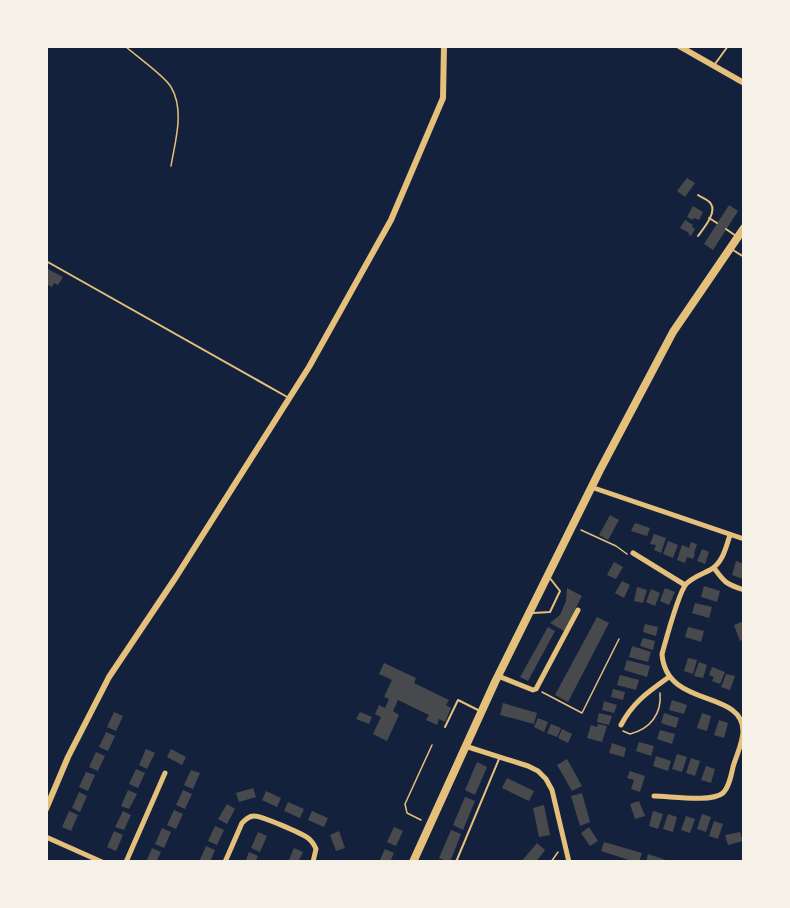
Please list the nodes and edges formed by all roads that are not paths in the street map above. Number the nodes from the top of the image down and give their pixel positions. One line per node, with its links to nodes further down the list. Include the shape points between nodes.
1 (444, 46): 16 (street, via 443,98 391,220)
2 (679, 46): 4 (street)
3 (728, 46): 4 (lane)
4 (714, 66): 5 (street)
5 (744, 83)
6 (698, 195): 7 (lane, via 712,207)
7 (709, 218): 8 (lane); 11 (lane)
8 (717, 223)
9 (744, 228): 12 (main road)
10 (726, 229): 12 (lane)
11 (698, 236)
12 (738, 237): 13 (main road)
13 (730, 248): 14 (lane); 17 (main road, via 674,332)
14 (744, 257)
15 (46, 261): 16 (lane)
16 (289, 398): 36 (street, via 109,678)
17 (591, 487): 18 (street); 22 (main road)
18 (730, 534): 19 (street); 21 (street)
19 (744, 539)
20 (633, 553): 23 (street)
21 (714, 568): 23 (street); 24 (street, via 729,585)
22 (548, 575): 26 (main road); 26 (lane, via 560,591 550,612)
23 (685, 585): 28 (street, via 662,654)
24 (744, 590)
25 (578, 610): 27 (street, via 536,689)
26 (529, 613): 27 (main road)
27 (498, 676): 29 (main road)
28 (669, 677): 30 (street, via 645,693); 35 (street, via 682,688 733,710 743,731 722,794 711,798)
29 (481, 711): 31 (lane, via 458,700); 32 (main road)
30 (621, 725)
31 (445, 727)
32 (465, 746): 33 (street); 42 (main road)
33 (500, 757): 43 (lane); 44 (street, via 528,766 546,779)
34 (165, 773): 39 (street)
35 (654, 796)
36 (46, 809)
37 (46, 837): 38 (street)
38 (102, 861)
39 (126, 861)
40 (225, 861): 41 (street, via 242,823 254,816 306,836 316,849)
41 (313, 861)
42 (413, 861)
43 (456, 861)
44 (569, 861)

